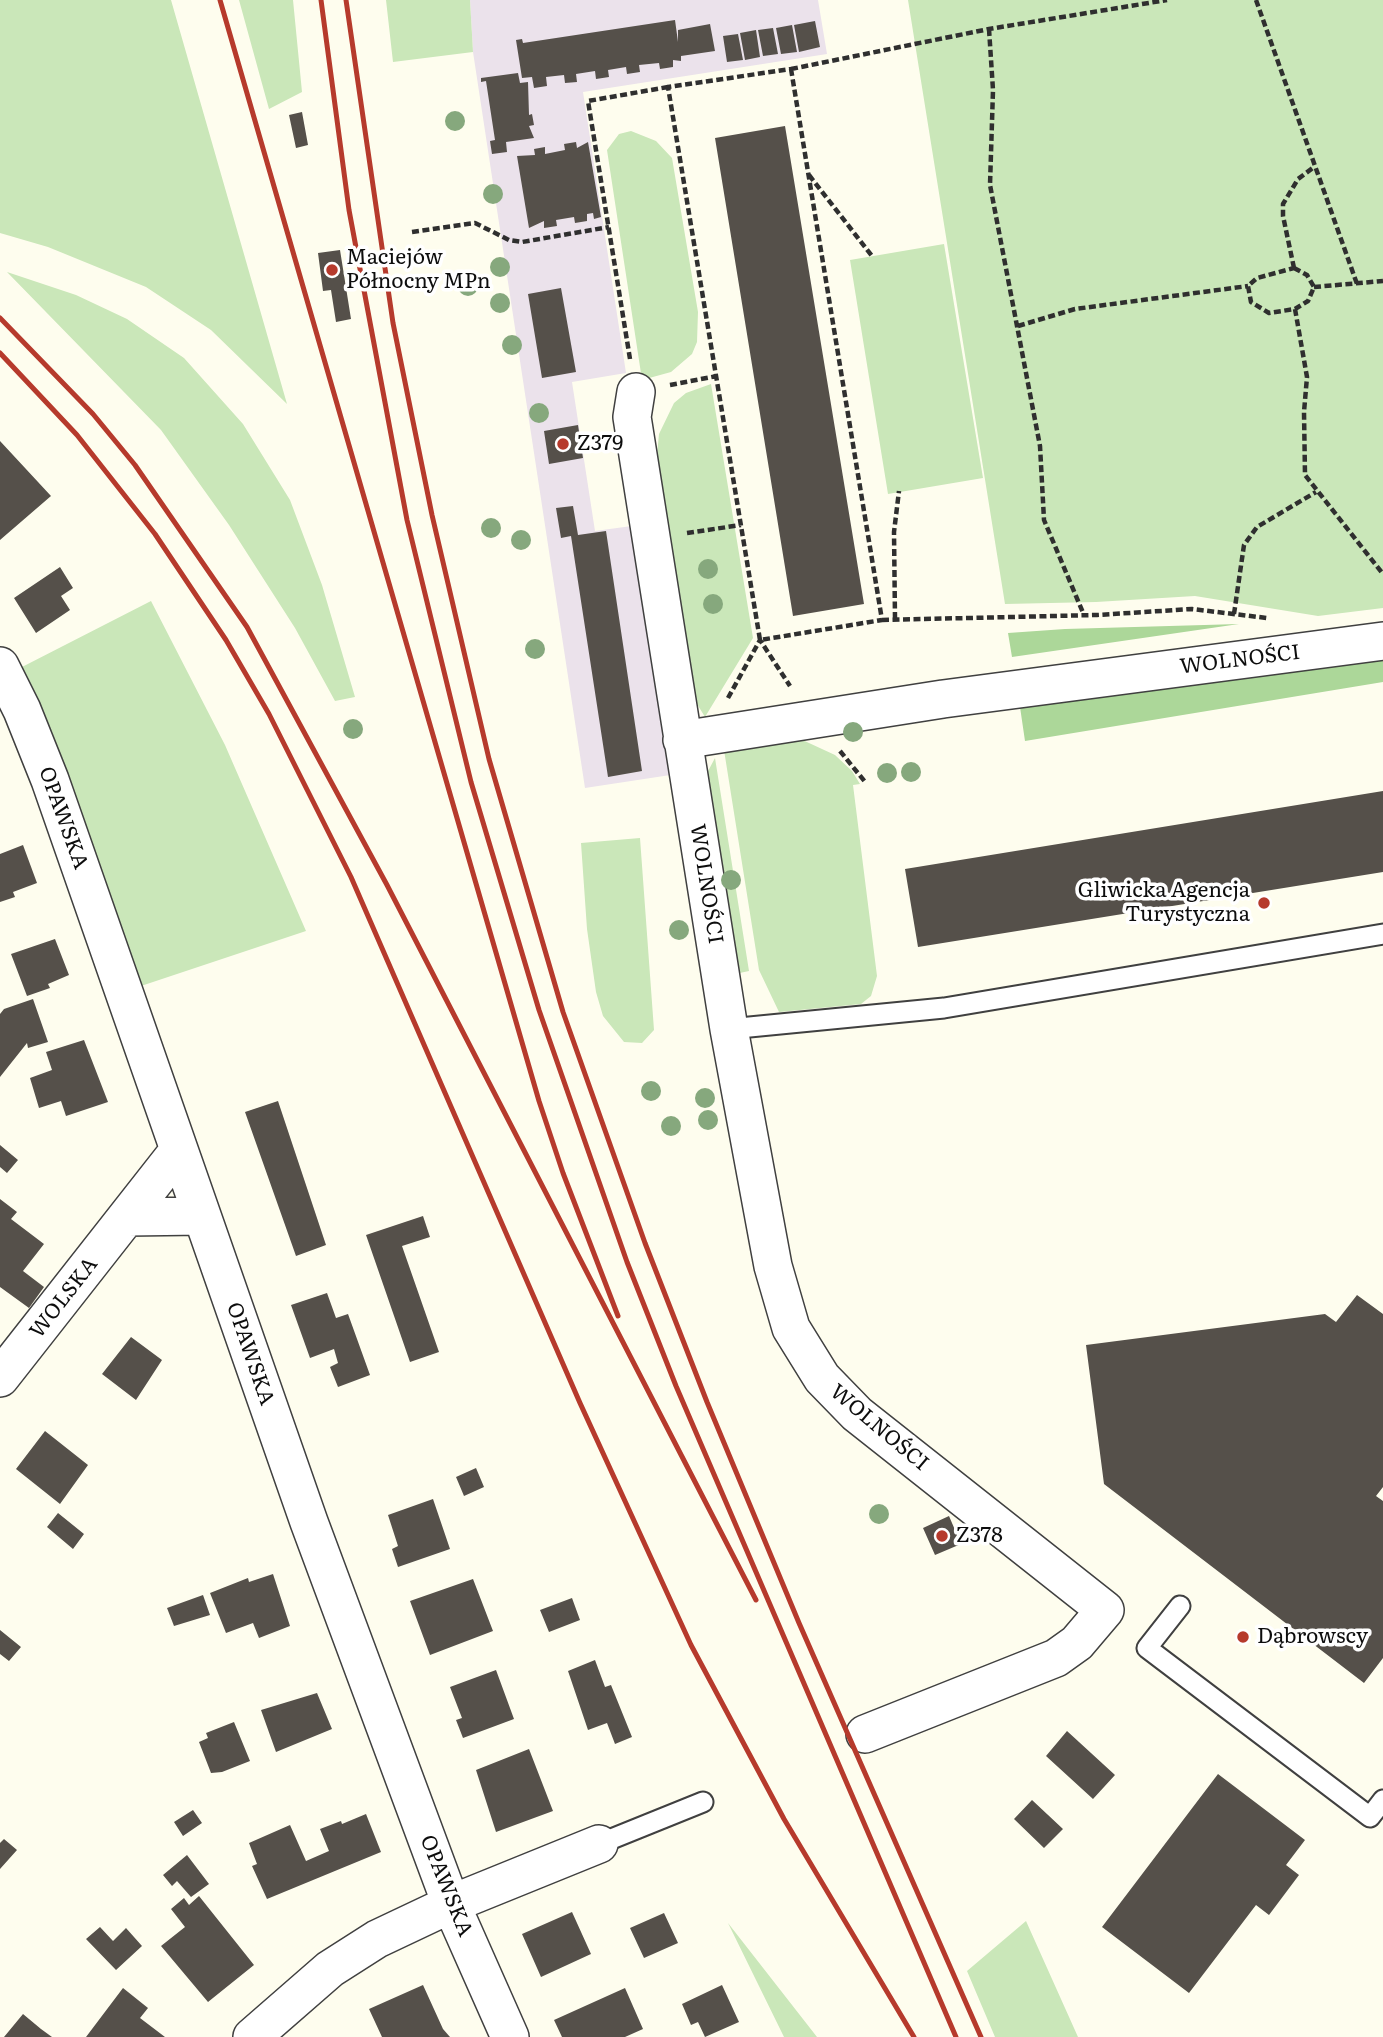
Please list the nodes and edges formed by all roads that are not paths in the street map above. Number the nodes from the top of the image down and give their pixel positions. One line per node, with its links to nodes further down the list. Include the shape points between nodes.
1 (636, 392): 4 (street, WOLNOŚCI, via 632,417 651,537)
2 (1383, 641): 4 (street, WOLNOŚCI, via 943,699)
3 (0, 666): 7 (street, OPAWSKA, via 50,780)
4 (699, 738): 6 (street, WOLNOŚCI)
5 (1383, 934): 6 (lane, via 944,1008)
6 (729, 1029): 12 (street, WOLNOŚCI, via 781,1302 803,1352 857,1414 1105,1609 1077,1643 1056,1658)
7 (179, 1150): 8 (street, OPAWSKA); 9 (street, WOLSKA)
8 (202, 1216): 9 (street); 16 (street, OPAWSKA, via 309,1522)
9 (128, 1217): 10 (street, WOLSKA)
10 (0, 1378)
11 (1180, 1606): 13 (lane, via 1146,1648 1370,1817)
12 (865, 1734)
13 (1383, 1801)
14 (703, 1802): 15 (lane)
15 (599, 1844): 16 (street)
16 (451, 1904): 17 (street, via 377,1939 330,1969); 18 (street, OPAWSKA)
17 (252, 2037)
18 (510, 2037)

